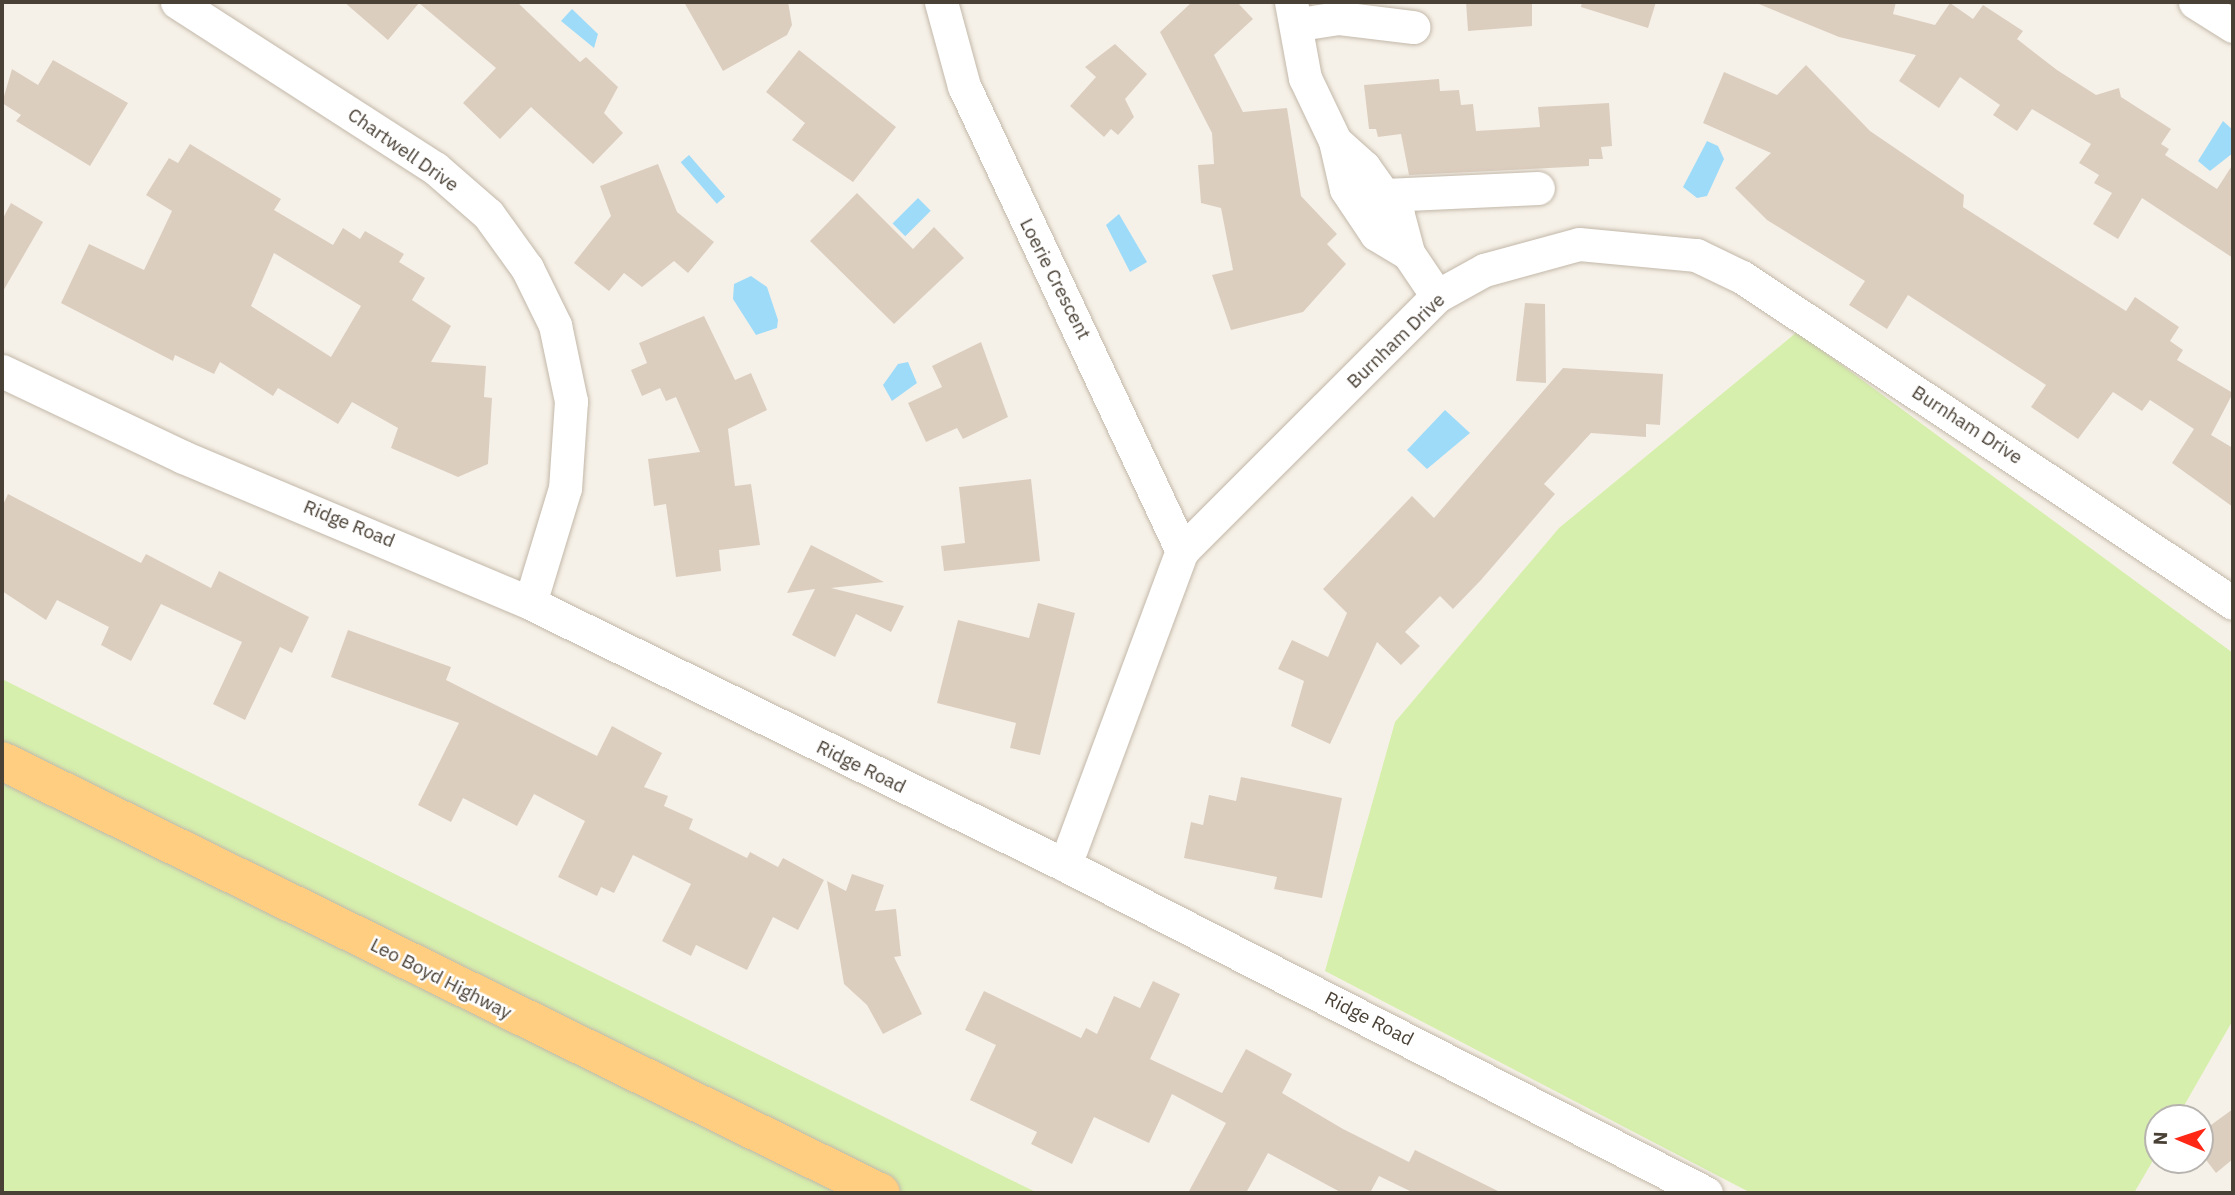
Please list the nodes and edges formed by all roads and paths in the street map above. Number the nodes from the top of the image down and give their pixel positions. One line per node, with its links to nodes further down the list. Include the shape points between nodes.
1 (177, 2): 12 (street, Chartwell Drive, via 435,168 488,215 527,268 555,325 571,414 565,488)
2 (941, 2): 11 (street, Loerie Crescent, via 970,99)
3 (2195, 2): 5 (street)
4 (1296, 13): 6 (street); 8 (street, via 1305,78)
5 (2233, 26)
6 (1413, 27)
7 (1538, 188): 8 (street)
8 (1372, 203): 9 (street, via 1403,223 1408,253)
9 (1437, 296): 11 (street, Burnham Drive); 13 (street, Burnham Drive, via 1484,271 1579,244 1696,255 1742,277)
10 (2, 371): 12 (street, Ridge Road, via 183,457)
11 (1182, 551): 15 (street, Burnham Drive)
12 (530, 603): 15 (street, Ridge Road)
13 (2233, 603)
14 (2, 761): 16 (highway, Leo Boyd Highway)
15 (1065, 865): 17 (street, Ridge Road)
16 (881, 1193)
17 (1706, 1193)

